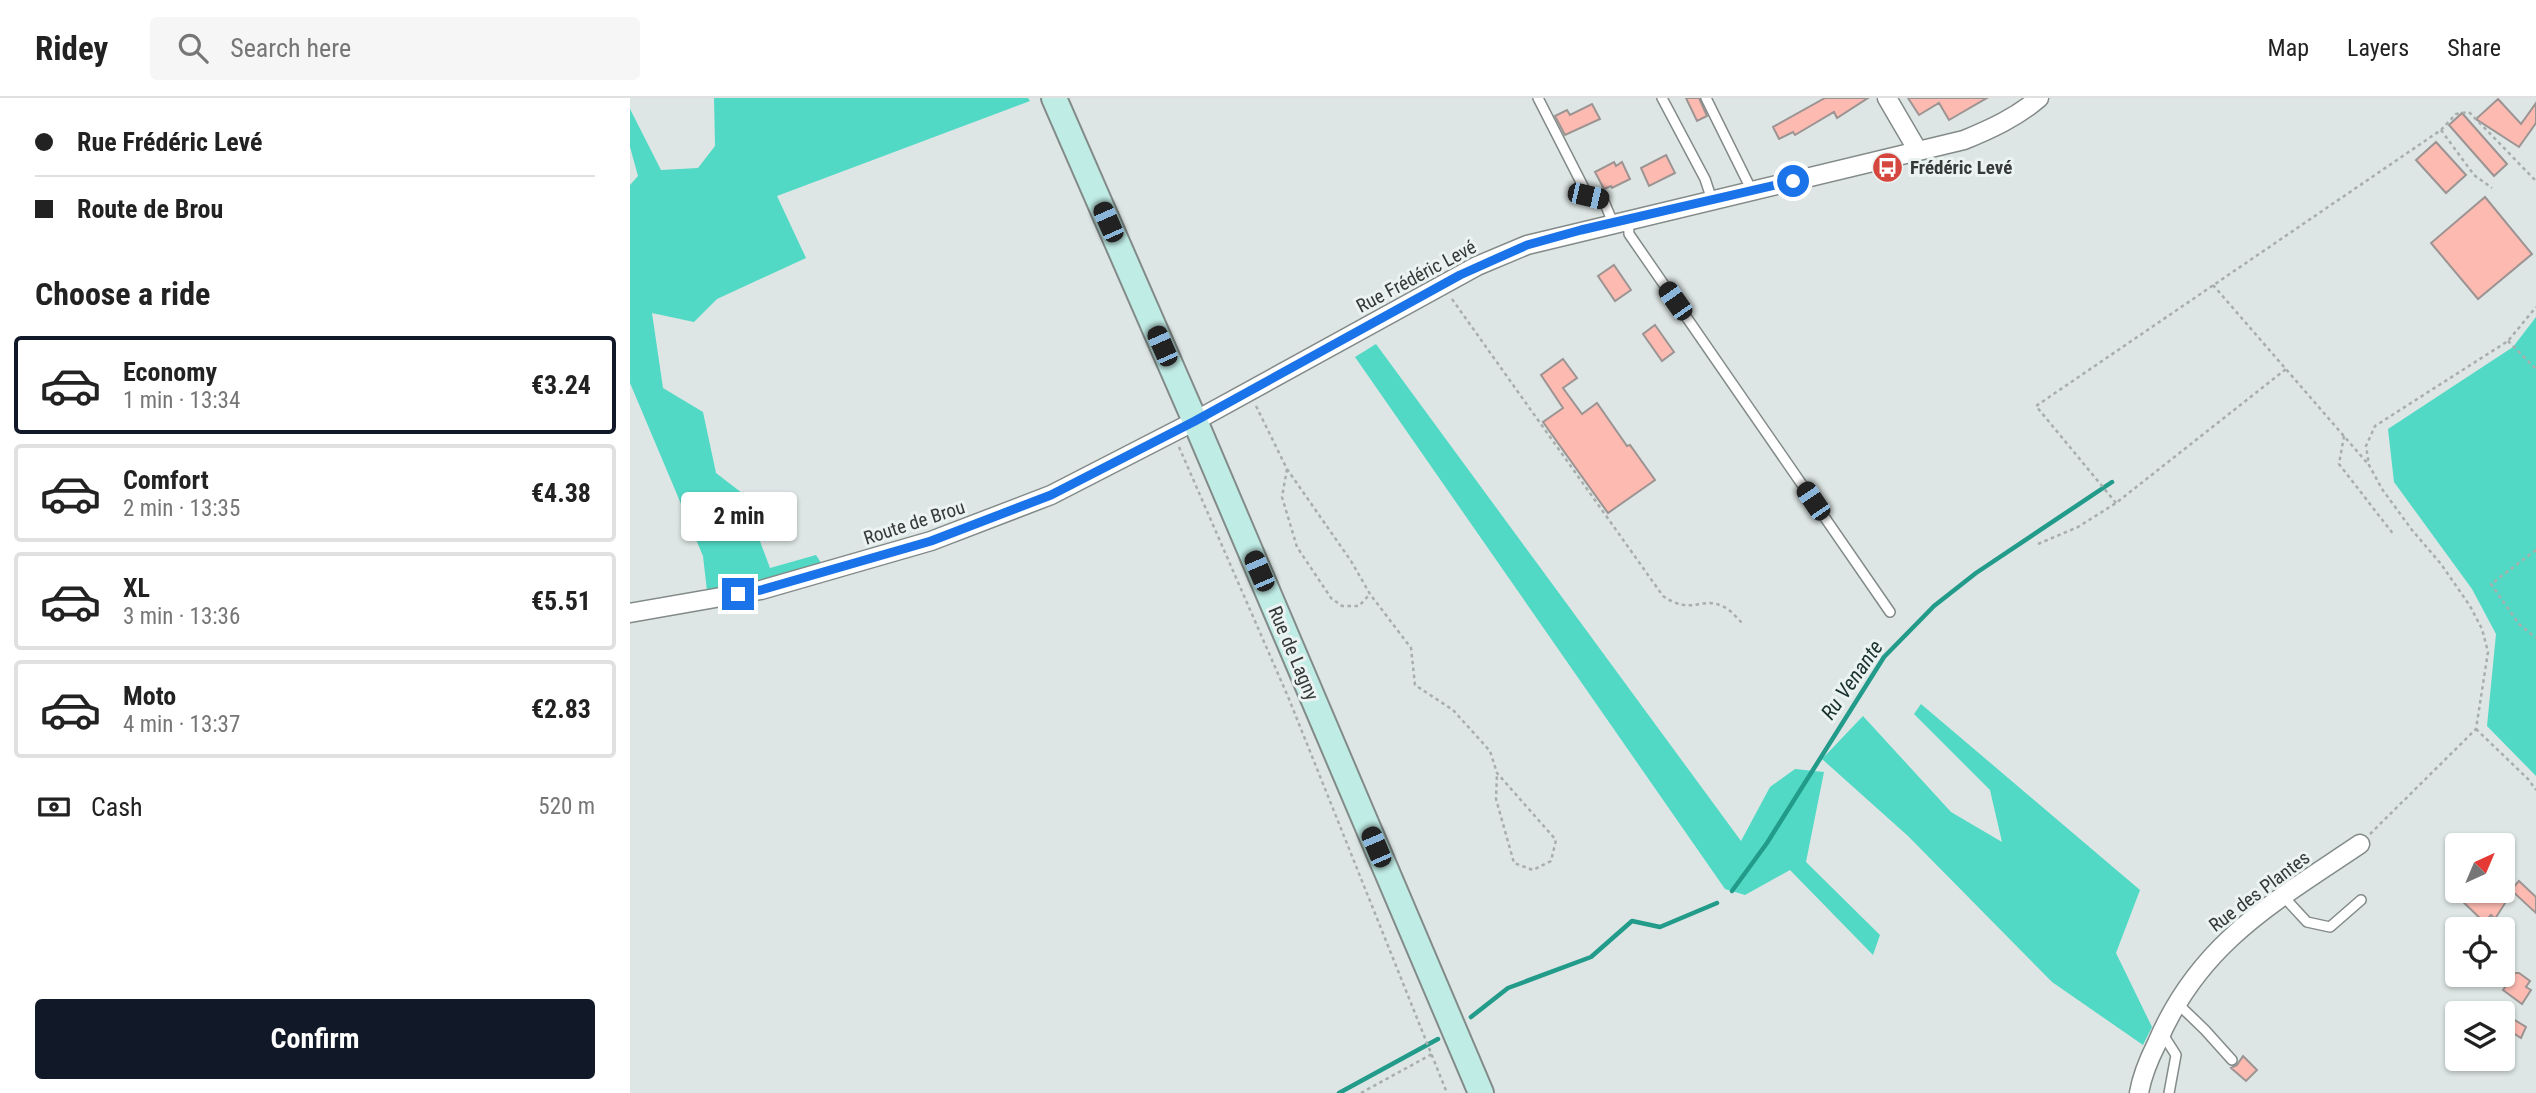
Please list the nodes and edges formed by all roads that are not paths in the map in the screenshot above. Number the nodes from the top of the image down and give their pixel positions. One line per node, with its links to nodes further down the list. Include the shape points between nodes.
1 (1054, 98): 11 (main road, Rue de Lagny)
2 (1538, 98): 10 (lane, via 1588,196 1603,200)
3 (1662, 98): 9 (lane)
4 (1706, 98): 8 (lane)
5 (1887, 98): 7 (street)
6 (2039, 98): 7 (street, Rue Frédéric Levé, via 1997,126)
7 (1918, 151): 8 (street, Rue Frédéric Levé)
8 (1752, 191): 9 (street, Rue Frédéric Levé)
9 (1712, 200): 10 (street, Rue Frédéric Levé)
10 (1621, 221): 11 (street, Rue Frédéric Levé, via 1527,245 1477,266); 12 (lane)
11 (1195, 421): 13 (street, Route de Brou, via 1051,495 931,541 761,590); 20 (main road, Rue de Lagny)
12 (1890, 612)
13 (630, 613)
14 (2360, 844): 15 (street, Rue des Plantes)
15 (2283, 896): 16 (lane, via 2307,922 2330,927); 17 (street, Rue des Plantes, via 2232,935 2198,970)
16 (2361, 900)
17 (2176, 1003): 18 (street, Rue des Plantes); 19 (lane)
18 (2161, 1032): 21 (street, Rue des Plantes); 22 (lane, via 2176,1055)
19 (2232, 1060)
20 (1482, 1093)
21 (2139, 1093)
22 (2169, 1093)

